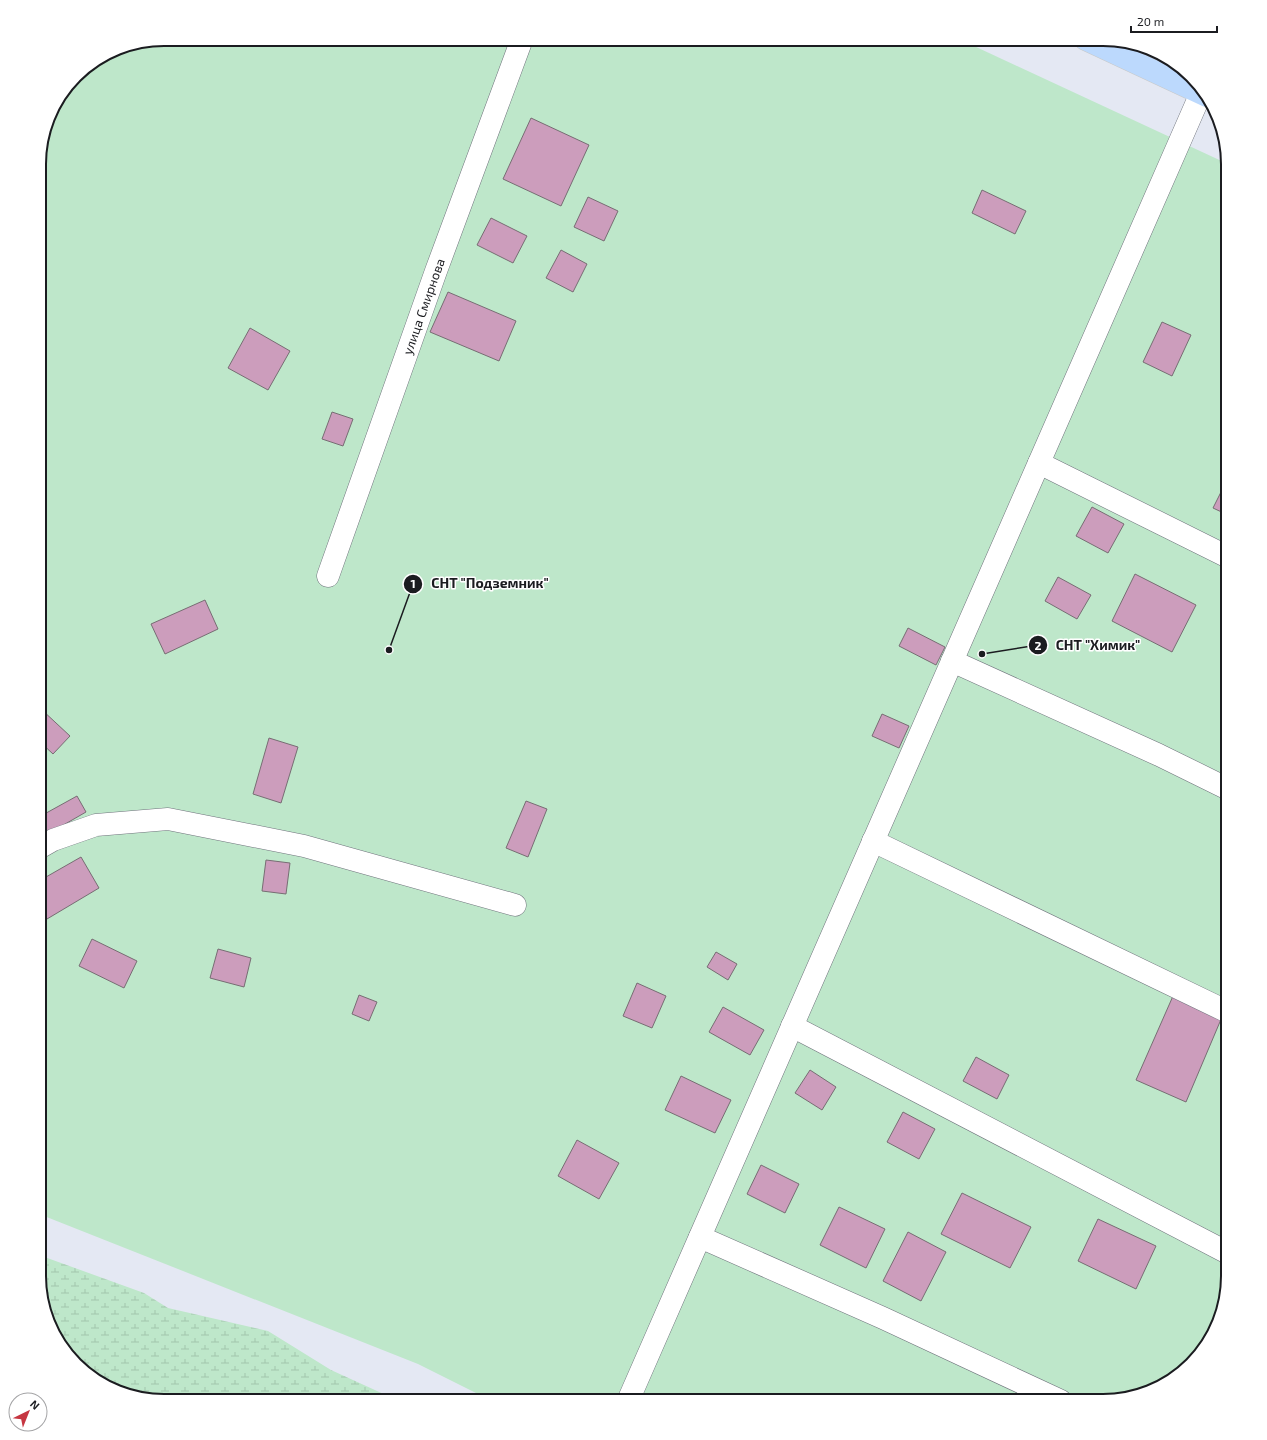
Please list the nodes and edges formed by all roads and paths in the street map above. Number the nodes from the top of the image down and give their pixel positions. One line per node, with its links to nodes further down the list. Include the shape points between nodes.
1 (519, 46): 7 (street, улица Смирнова, via 433,278)
2 (1100, 46): 3 (main road)
3 (1197, 92)
4 (1202, 100): 5 (street)
5 (1039, 463): 6 (street); 8 (street)
6 (1221, 554)
7 (328, 576)
8 (952, 661): 9 (street); 10 (street)
9 (1221, 786)
10 (873, 841): 13 (street); 14 (street)
11 (46, 844): 12 (street, via 96,825 168,819 304,846)
12 (515, 905)
13 (1221, 1009)
14 (792, 1026): 15 (street); 16 (street)
15 (700, 1237): 17 (street); 18 (street)
16 (1221, 1248)
17 (631, 1394)
18 (1047, 1394)

